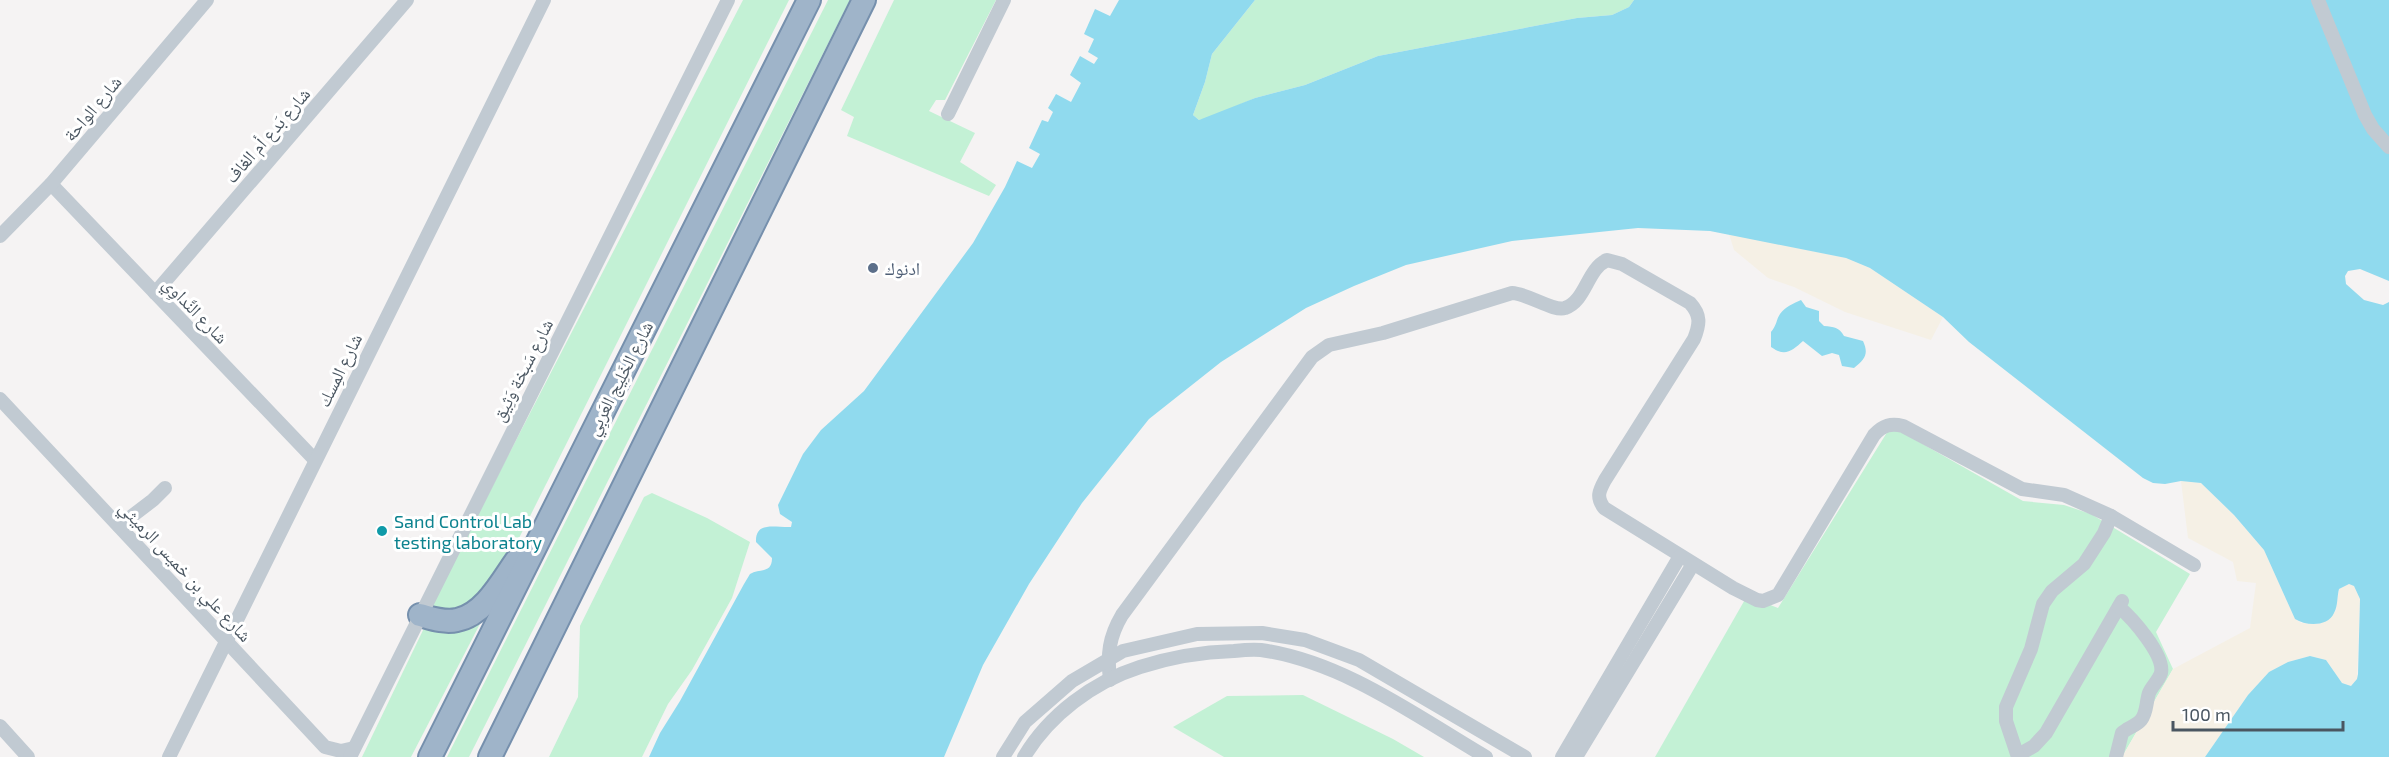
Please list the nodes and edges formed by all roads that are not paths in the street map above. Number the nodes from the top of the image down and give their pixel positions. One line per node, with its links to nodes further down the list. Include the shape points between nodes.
1 (207, 0): 11 (street, شارع الواحة)
2 (407, 0): 13 (street, شارع بَدع أم الغاف)
3 (544, 0): 15 (street, شارع المِسك)
4 (728, 0): 23 (street, شارع سَبخة وَثِيق)
5 (808, 0): 17 (highway, شارع الخَلِيج العَربِي)
6 (864, 0): 33 (highway)
7 (1004, 0): 9 (street)
8 (2318, 0): 10 (street, via 2365,115)
9 (948, 114)
10 (2389, 147)
11 (51, 184): 12 (street, شارع الواحة); 13 (street, شارع النَّداوِي)
12 (0, 236)
13 (156, 293): 15 (street, شارع النَّداوِي)
14 (0, 399): 19 (street, شارع علي بن خميس الرميثي)
15 (315, 460): 24 (street, شارع المِسك)
16 (165, 488): 19 (street)
17 (551, 513): 23 (highway, via 480,608 457,620); 32 (highway, شارع الخَلِيج العَربِي)
18 (2111, 516): 21 (street, via 2064,495 2022,489 1903,426 1891,424 1874,435 1774,598 1756,600); 22 (street); 29 (street, via 2084,564 2052,591 2043,604 2031,649 2006,707 2006,722)
19 (119, 526): 24 (street, شارع علي بن خميس الرميثي)
20 (1680, 556): 21 (street); 25 (street, via 1604,508 1598,494 1694,339 1700,319 1690,303 1622,264 1607,260 1594,270 1575,302 1564,309 1512,293 1383,333 1329,345 1312,357 1122,615 1109,643); 38 (street)
21 (1693, 564): 39 (street)
22 (2194, 565)
23 (420, 615): 28 (street, شارع سَبخة وَثِيق)
24 (228, 642): 28 (street, شارع علي بن خميس الرميثي, via 325,747); 31 (street, شارع المِسك)
25 (1107, 658): 26 (street); 34 (street, via 1072,681 1025,722); 37 (street, via 1197,634 1262,633 1305,640 1359,660)
26 (1110, 680): 35 (street, via 1076,699 1036,736); 36 (street, via 1166,658 1259,650 1303,660 1350,678)
27 (0, 726): 30 (street)
28 (352, 752)
29 (2018, 756): 40 (street, via 2046,733 2120,604 2158,657 2161,668 2145,714 2122,733)
30 (28, 757)
31 (169, 757)
32 (430, 757)
33 (490, 757)
34 (1003, 757)
35 (1024, 757)
36 (1486, 757)
37 (1525, 757)
38 (1562, 757)
39 (1576, 757)
40 (2116, 757)

